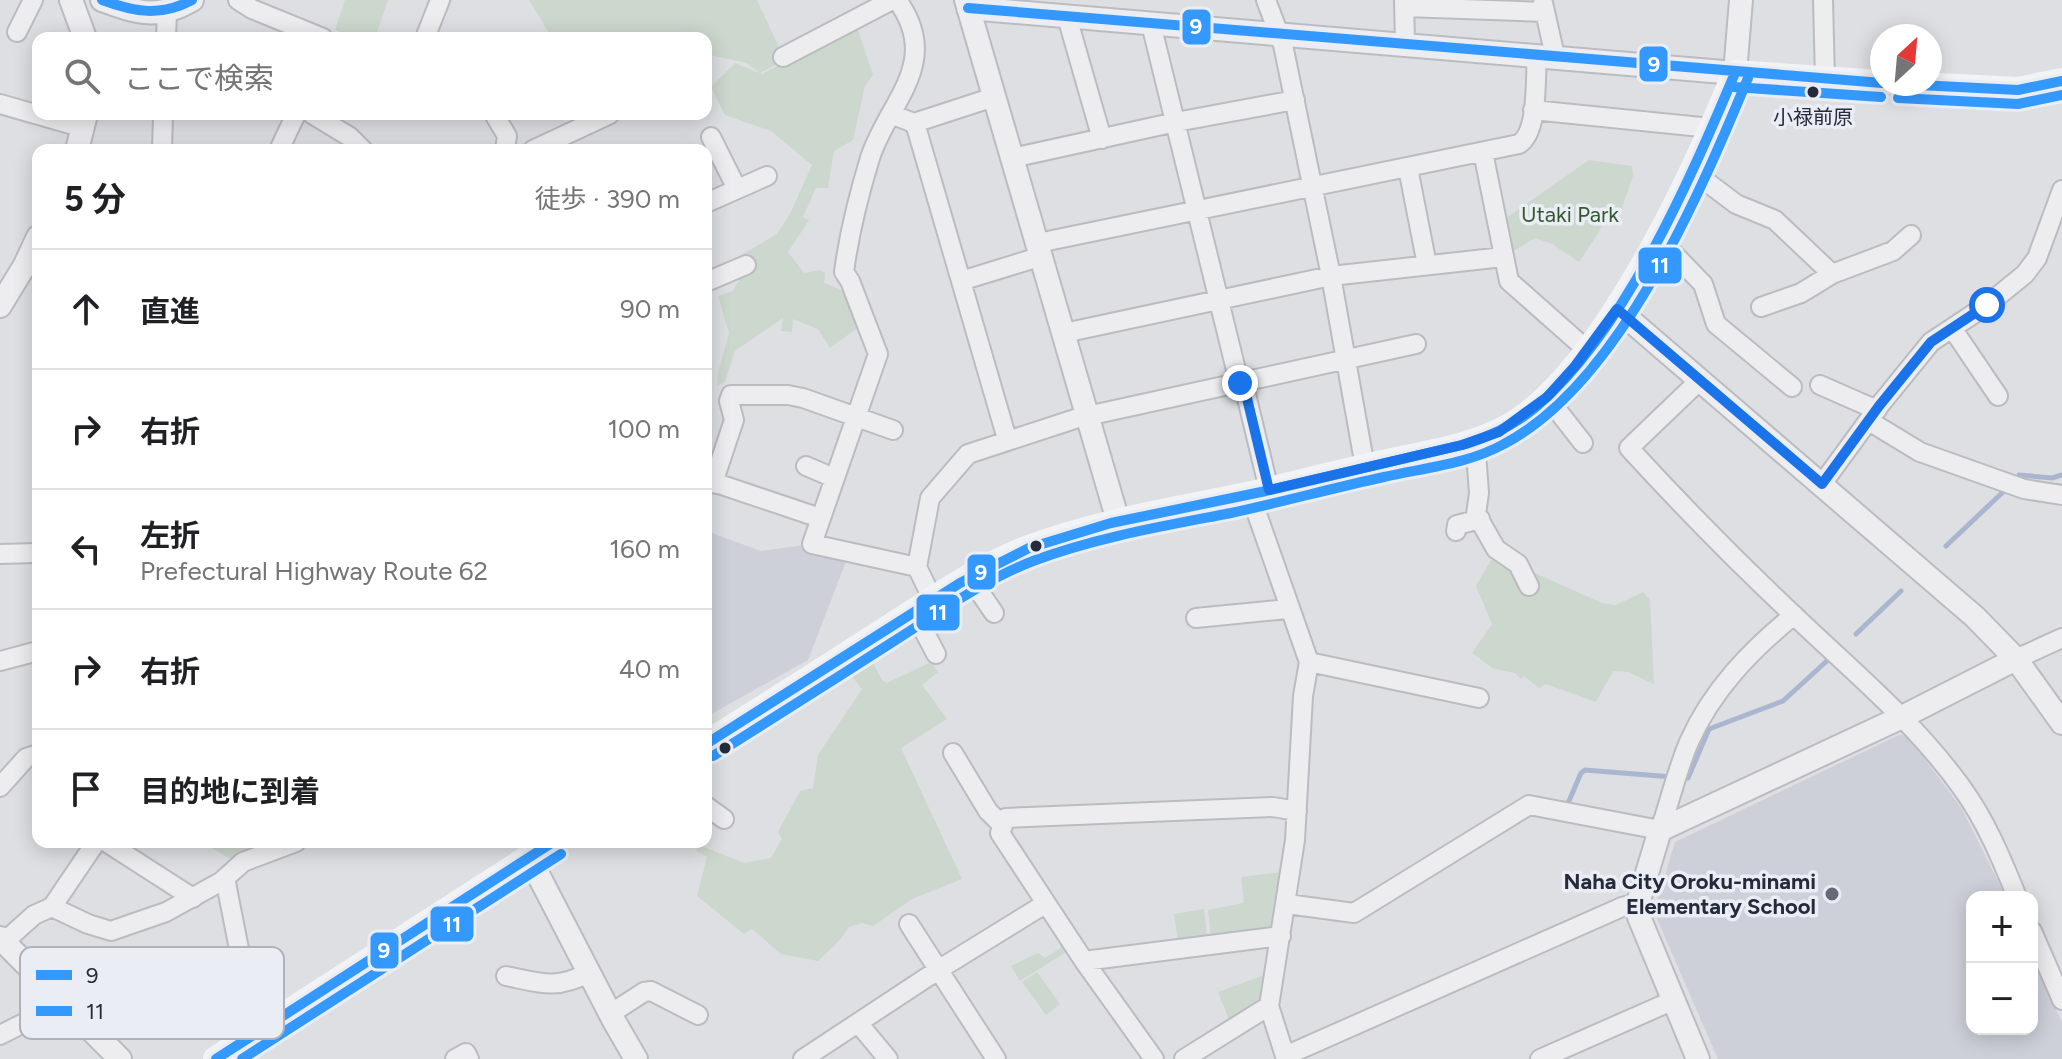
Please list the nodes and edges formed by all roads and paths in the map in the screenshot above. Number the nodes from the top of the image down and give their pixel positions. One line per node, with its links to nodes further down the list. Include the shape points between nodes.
1 (33, 0): 17 (street)
2 (71, 0): 18 (street)
3 (192, 0): 14 (street)
4 (238, 0): 20 (street)
5 (440, 0): 21 (street)
6 (895, 0): 25 (street); 36 (street, via 912,26 914,60)
7 (1266, 0): 22 (street)
8 (1741, 0): 26 (street)
9 (1823, 0): 27 (street)
10 (113, 2): 14 (street, via 141,13)
11 (967, 4): 15 (street); 31 (street)
12 (1405, 4): 13 (street); 23 (street)
13 (1544, 6): 24 (street)
14 (167, 11): 19 (street)
15 (1067, 17): 16 (street); 48 (street)
16 (1151, 24): 22 (street); 43 (street)
17 (17, 32)
18 (83, 32)
19 (166, 32)
20 (308, 32)
21 (427, 32)
22 (1281, 35): 23 (street); 32 (street)
23 (1405, 44): 24 (street)
24 (1546, 56): 26 (street); 34 (street)
25 (783, 57)
26 (1735, 73): 27 (main road); 45 (main road)
27 (1825, 79): 29 (main road)
28 (2062, 81): 30 (main road, via 1992,90)
29 (1870, 82)
30 (1942, 87)
31 (994, 97): 44 (street); 55 (street)
32 (1295, 100): 43 (street); 59 (street)
33 (0, 104): 35 (street)
34 (1533, 110): 45 (street); 54 (street, via 1525,141)
35 (32, 115)
36 (893, 115): 44 (street); 92 (street, via 870,158 844,272 878,354)
37 (49, 120): 46 (street)
38 (163, 120): 49 (street)
39 (293, 120): 50 (street)
40 (322, 120): 51 (street)
41 (498, 120): 52 (street)
42 (597, 120): 53 (street)
43 (1176, 122): 48 (street); 63 (street)
44 (914, 123): 74 (street)
45 (1711, 128): 57 (main road)
46 (82, 131)
47 (711, 137): 60 (street)
48 (1102, 139): 55 (street)
49 (162, 144)
50 (282, 144)
51 (357, 144)
52 (506, 144)
53 (546, 144)
54 (1483, 152): 56 (street); 68 (street)
55 (1012, 158): 67 (street)
56 (1408, 168): 59 (street); 70 (street)
57 (1691, 170): 65 (main road); 71 (street, via 1736,204 1775,220)
58 (767, 176): 60 (street)
59 (1313, 187): 63 (street); 72 (street)
60 (737, 189): 62 (street)
61 (2061, 195): 79 (street, via 2037,258 2025,274)
62 (712, 200)
63 (1198, 210): 67 (street); 75 (street)
64 (1911, 235): 71 (street, via 1893,251)
65 (1656, 239): 78 (main road); 87 (street, via 1703,284 1716,324)
66 (32, 250): 76 (street)
67 (1040, 250): 74 (street); 80 (street)
68 (1503, 257): 70 (street); 82 (street, via 1509,281)
69 (746, 265): 73 (street)
70 (1427, 265): 72 (street)
71 (1832, 274): 77 (street, via 1801,293)
72 (1331, 276): 75 (street); 83 (street)
73 (712, 279)
74 (961, 281): 94 (street)
75 (1220, 300): 80 (street); 85 (street)
76 (0, 306)
77 (1761, 307)
78 (1617, 309): 82 (main road); 84 (street)
79 (1952, 328): 88 (street); 90 (street, via 1931,342)
80 (1064, 333): 91 (street)
81 (1416, 344): 83 (street)
82 (1587, 350): 89 (main road)
83 (1347, 361): 85 (street); 98 (street)
84 (1700, 380): 102 (street); 117 (street, via 1629,448 1705,531)
85 (1240, 383): 91 (street); 103 (street)
86 (1820, 385): 90 (street)
87 (1792, 387)
88 (1998, 396)
89 (1547, 397): 95 (main road, via 1517,422); 96 (street)
90 (1873, 415): 102 (street); 104 (street, via 1920,452 2024,489)
91 (1088, 416): 94 (street); 107 (street)
92 (856, 418): 93 (street); 99 (street, via 788,395 731,395 734,420); 100 (street)
93 (893, 430)
94 (1007, 439): 111 (street, via 968,454 930,498)
95 (1475, 440): 98 (main road); 106 (street)
96 (1583, 443)
97 (806, 466): 100 (street)
98 (1365, 467): 103 (main road)
99 (712, 475)
100 (834, 478): 105 (street)
101 (712, 484): 105 (street)
102 (1822, 484): 122 (street, via 1966,608)
103 (1260, 492): 107 (main road); 115 (street)
104 (2062, 495)
105 (820, 518): 111 (street, via 812,544)
106 (1480, 519): 108 (street, via 1457,525); 113 (street, via 1496,549 1518,564)
107 (1118, 521): 112 (main road, via 1028,548)
108 (1456, 531)
109 (32, 553): 110 (street)
110 (0, 554)
111 (917, 567): 114 (street)
112 (970, 578): 114 (main road); 116 (street)
113 (1529, 586)
114 (924, 606): 121 (street); 128 (main road)
115 (1288, 609): 118 (street); 124 (street)
116 (994, 613)
117 (1794, 615): 126 (street); 136 (street, via 1726,681 1690,741)
118 (1196, 618)
119 (2062, 638): 122 (street)
120 (32, 653): 123 (street)
121 (936, 654)
122 (2016, 659): 126 (street); 127 (street)
123 (0, 661)
124 (1309, 662): 125 (street); 133 (street)
125 (1479, 698)
126 (1902, 717): 136 (street); 143 (street, via 1964,790)
127 (2062, 723)
128 (712, 740)
129 (953, 753): 135 (street)
130 (32, 756): 131 (street)
131 (0, 787)
132 (712, 810): 134 (street)
133 (1297, 811): 135 (street, via 1273,807 1006,818); 147 (street)
134 (724, 819)
135 (1003, 826): 146 (street, via 1000,833)
136 (1660, 830): 145 (street); 147 (street, via 1529,805 1354,913)
137 (92, 848): 148 (street)
138 (115, 848): 144 (street)
139 (280, 848): 142 (street, via 243,862)
140 (543, 848): 141 (main road)
141 (529, 857): 157 (street); 163 (main road)
142 (225, 878): 144 (street); 153 (street)
143 (2014, 891)
144 (193, 898): 148 (street, via 111,931)
145 (1638, 903): 159 (street); 170 (street)
146 (1045, 904): 155 (street); 156 (street)
147 (1287, 904): 150 (street)
148 (52, 907): 151 (street)
149 (909, 924): 156 (street)
150 (1281, 936): 155 (street); 161 (street)
151 (2, 940): 154 (street)
152 (2038, 945): 160 (street)
153 (239, 947)
154 (20, 958)
155 (1084, 961): 179 (street)
156 (938, 970): 165 (street); 178 (street)
157 (588, 973): 158 (street, via 553,986); 162 (street)
158 (506, 976)
159 (1674, 1000): 181 (street); 182 (street)
160 (2062, 1000)
161 (1269, 1006): 170 (street); 180 (street)
162 (610, 1014): 164 (street, via 651,991); 175 (street)
163 (284, 1015)
164 (698, 1015)
165 (858, 1023): 176 (street); 177 (street)
166 (20, 1025): 167 (street)
167 (0, 1035)
168 (100, 1039): 171 (street)
169 (247, 1039): 172 (main road)
170 (1285, 1057)
171 (120, 1059)
172 (216, 1059)
173 (455, 1059): 174 (street, via 466,1053)
174 (469, 1059)
175 (636, 1059)
176 (803, 1059)
177 (888, 1059)
178 (996, 1059)
179 (1154, 1059)
180 (1184, 1059)
181 (1540, 1059)
182 (1698, 1059)

